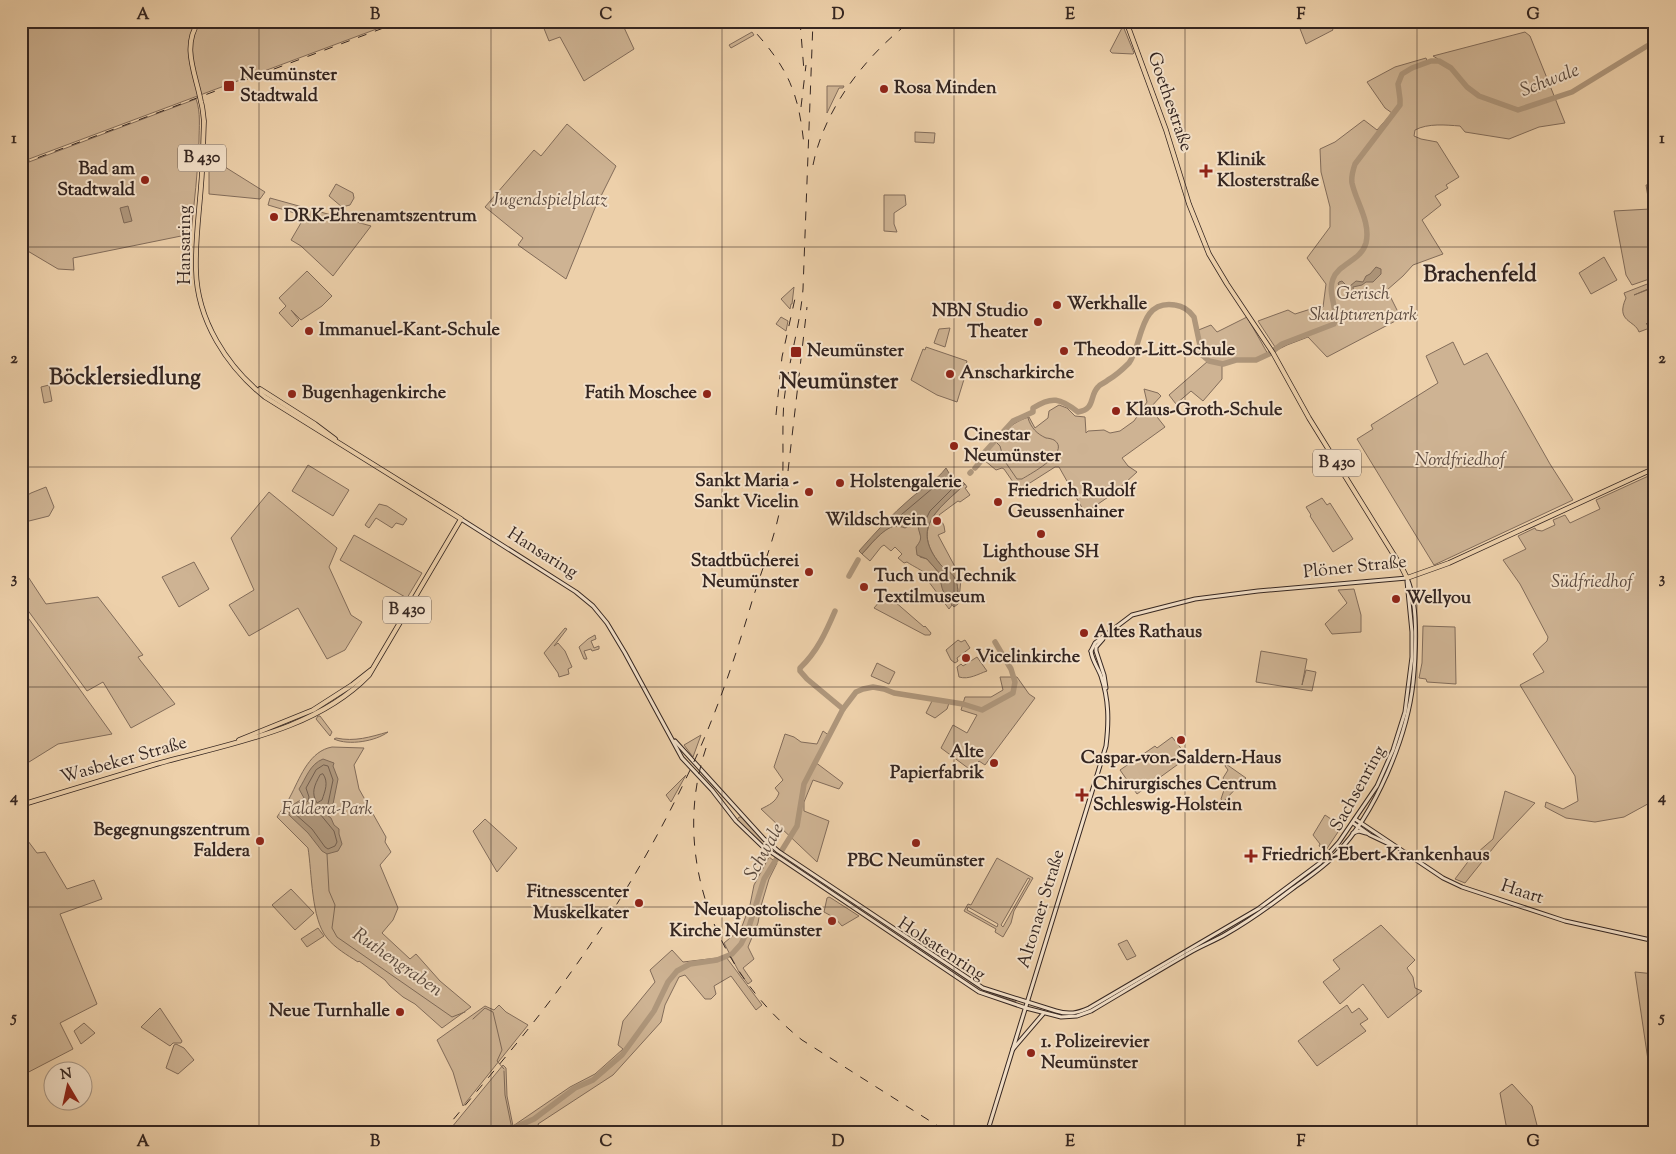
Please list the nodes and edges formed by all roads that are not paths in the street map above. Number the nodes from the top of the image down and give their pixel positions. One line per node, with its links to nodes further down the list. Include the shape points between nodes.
1 (199, 21): 4 (main road, Hansaring / B 430, via 192,34 190,53 204,121 196,270 204,313 217,341 234,365 265,397)
2 (1126, 21): 5 (main road, Goethestraße / B 430, via 1185,192 1215,266 1270,348)
3 (1655, 468): 5 (main road, Plöner Straße, via 1449,563)
4 (461, 519): 12 (main road, B 430); 14 (main road, Hansaring, via 593,606 626,653)
5 (1407, 578): 6 (main road, Plöner Straße, via 1195,599 1132,615); 19 (main road, Sachsenring, via 1412,657 1405,712 1385,769); 20 (main road, Sachsenring, via 1415,632 1410,703 1396,754)
6 (1105, 636): 7 (main road, Plöner Straße); 8 (main road, Plöner Straße, via 1094,644)
7 (1095, 649): 9 (main road, Altonaer Straße)
8 (1091, 651): 9 (main road, Altonaer Straße); 10 (main road, Altonaer Straße)
9 (1097, 657): 11 (main road, Altonaer Straße)
10 (1096, 665): 11 (main road); 13 (main road, Altonaer Straße)
11 (1102, 668): 13 (main road, Altonaer Straße)
12 (372, 669): 15 (main road, Wasbeker Straße / B 430, via 315,709); 15 (main road, Wasbeker Straße / B 430, via 369,676 351,691 312,715)
13 (1106, 691): 29 (main road, Altonaer Straße, via 1106,746)
14 (672, 738): 16 (main road, Hansaring); 17 (main road, Hansaring)
15 (234, 743): 18 (main road, Wasbeker Straße / B 430)
16 (692, 761): 29 (main road, Holsatenring, via 778,851 983,988)
17 (688, 765): 30 (main road, Holsatenring, via 742,827 774,855 974,989)
18 (21, 805)
19 (1355, 819): 20 (main road, Haart); 21 (main road, Sachsenring)
20 (1360, 822): 22 (main road, Sachsenring); 25 (main road, Haart)
21 (1353, 823): 22 (main road, Haart); 26 (main road, Sachsenring, via 1332,852 1317,866 1258,910)
22 (1357, 826): 23 (main road, Sachsenring); 24 (main road, Haart)
23 (1352, 834): 24 (main road, via 1359,831); 27 (main road, Sachsenring, via 1322,867 1254,917)
24 (1370, 835): 25 (main road, Haart)
25 (1392, 845): 28 (main road, Haart, via 1443,878 1470,890 1566,921)
26 (1214, 934): 29 (main road, Holsatenring, via 1082,1011 1066,1014)
27 (1216, 940): 31 (main road, Holsatenring, via 1087,1013 1066,1018)
28 (1655, 941)
29 (1027, 1003): 30 (main road, Altonaer Straße)
30 (1026, 1008): 31 (main road, Holsatenring); 32 (main road, Altonaer Straße)
31 (1044, 1013): 32 (main road)
32 (1013, 1049): 33 (main road, Altonaer Straße)
33 (987, 1133)

